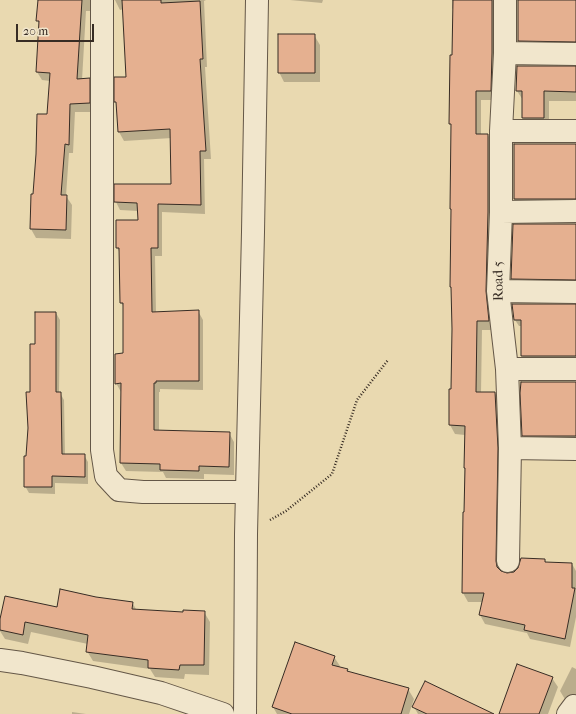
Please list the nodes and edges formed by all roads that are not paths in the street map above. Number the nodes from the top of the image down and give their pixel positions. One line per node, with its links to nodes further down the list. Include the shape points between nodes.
1 (102, 0): 16 (street, via 102,450 106,476 119,490)
2 (257, 0): 16 (street)
3 (505, 0): 4 (street, Road 5)
4 (505, 53): 5 (street); 6 (street, Road 5)
5 (576, 54)
6 (501, 131): 7 (street); 9 (street, Road 5)
7 (576, 131)
8 (576, 211): 9 (street)
9 (500, 212): 10 (street, Road 5)
10 (498, 291): 11 (street); 12 (street, Road 5)
11 (576, 292)
12 (507, 369): 13 (street); 14 (street, Road 5)
13 (576, 369)
14 (510, 448): 15 (street); 17 (street, Road 5)
15 (576, 449)
16 (247, 492): 20 (street)
17 (508, 561)
18 (0, 660): 19 (street, via 153,692)
19 (223, 714)
20 (245, 714)

